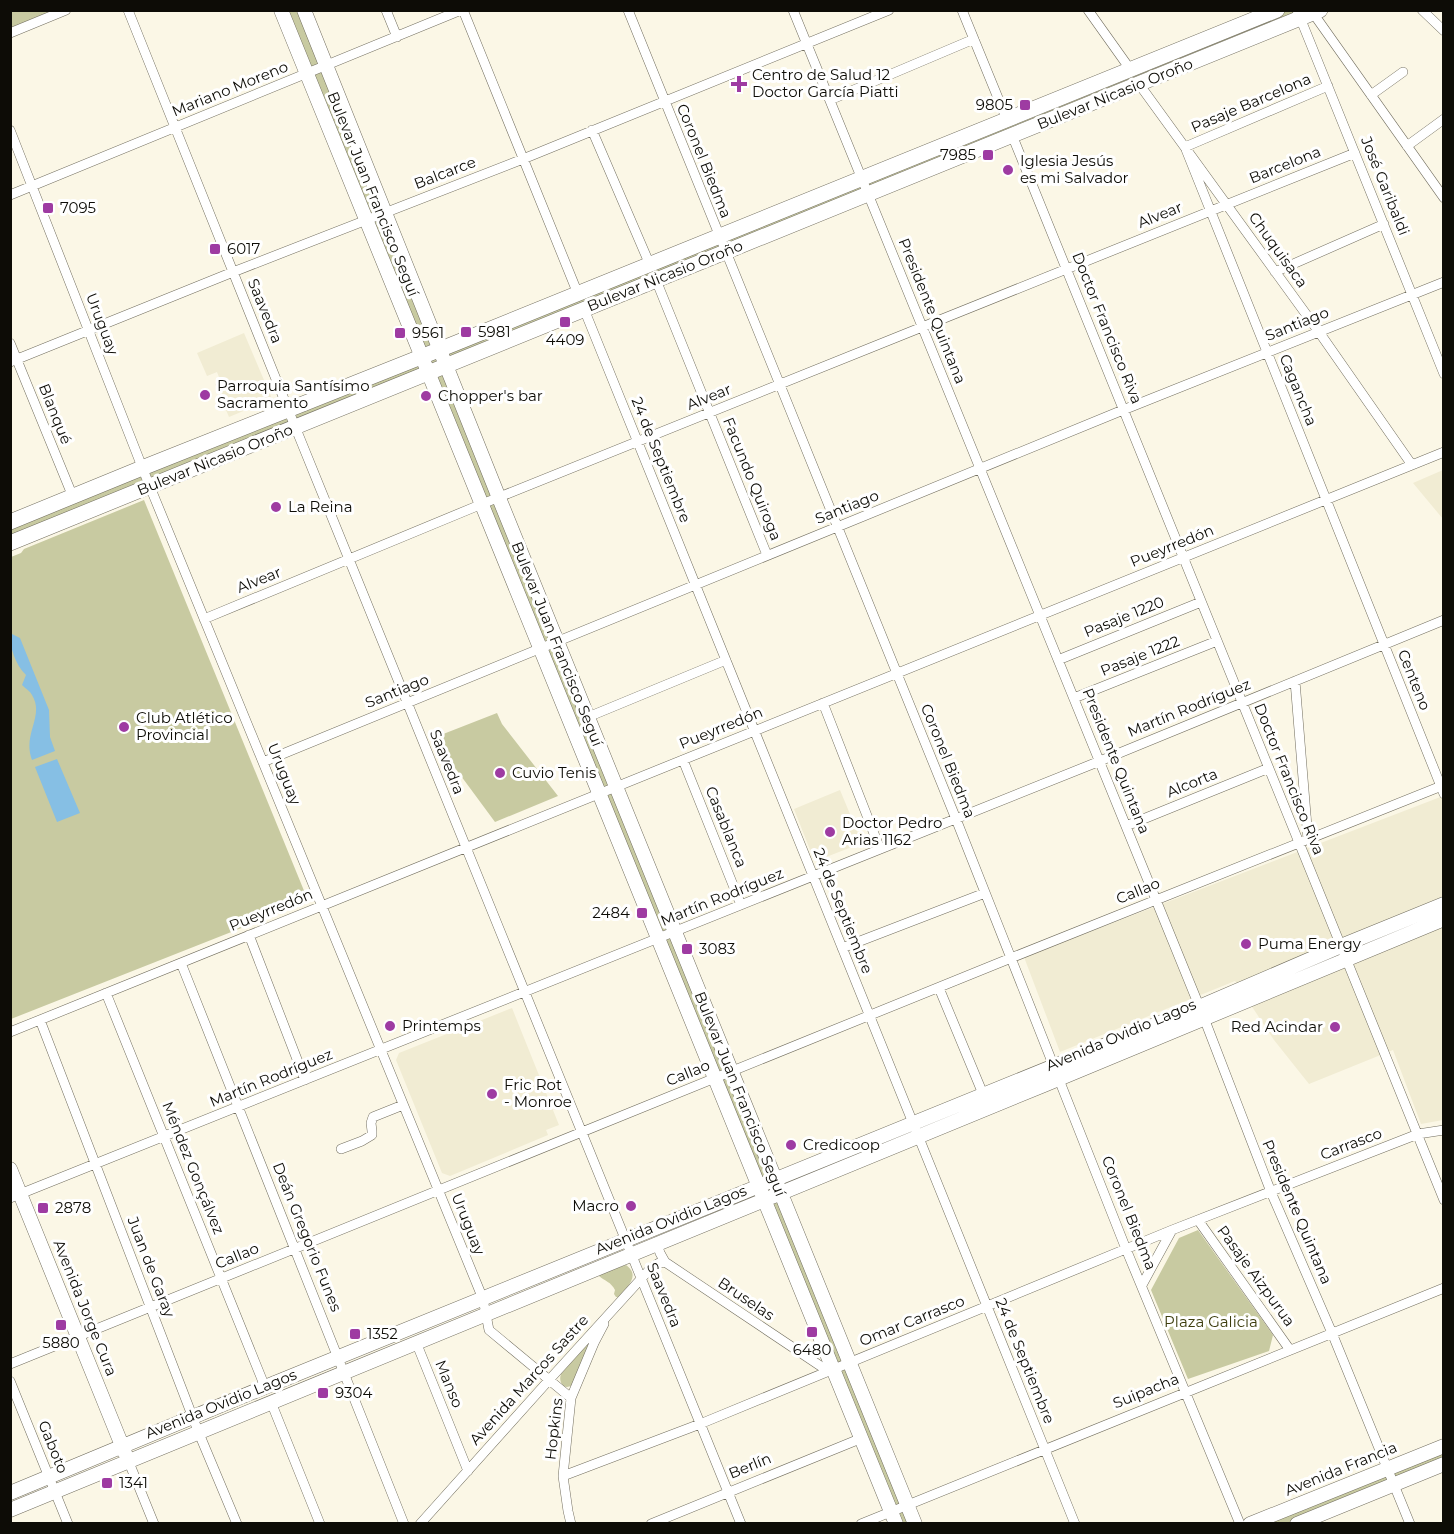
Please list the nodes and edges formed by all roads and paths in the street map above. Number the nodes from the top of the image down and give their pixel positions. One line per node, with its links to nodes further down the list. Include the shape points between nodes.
1 (66, 10): 16 (street)
2 (128, 10): 31 (street, Saavedra)
3 (281, 10): 23 (main road, Bulevar Juan Francisco Seguí)
4 (304, 10): 20 (main road, Bulevar Juan Francisco Seguí)
5 (386, 10): 17 (street)
6 (462, 10): 17 (street, Mariano Moreno); 38 (street)
7 (628, 10): 28 (street, Coronel Biedma)
8 (793, 10): 19 (street, Presidente Quintana)
9 (889, 10): 19 (street, Balcarce)
10 (962, 10): 18 (street)
11 (1277, 10): 21 (main road, Bulevar Nicasio Oroño)
12 (1422, 10): 15 (street)
13 (1088, 11): 21 (street)
14 (1308, 13): 24 (main road, Bulevar Nicasio Oroño); 25 (street, José Garibaldi); 26 (street)
15 (1443, 31)
16 (10, 33)
17 (397, 37): 20 (street, Mariano Moreno)
18 (974, 39): 27 (street); 30 (street)
19 (807, 44): 27 (street, Presidente Quintana); 28 (street, Balcarce)
20 (326, 66): 23 (street, Mariano Moreno); 46 (main road, Bulevar Juan Francisco Seguí)
21 (1130, 69): 30 (main road, Bulevar Nicasio Oroño)
22 (1403, 72): 26 (street)
23 (306, 74): 31 (street, Mariano Moreno); 47 (main road, Bulevar Juan Francisco Seguí)
24 (1139, 84): 34 (main road, Bulevar Nicasio Oroño); 36 (street, Chuquisaca)
25 (1328, 86): 36 (street, Pasaje Barcelona); 37 (street, José Garibaldi)
26 (1371, 95): 35 (street)
27 (830, 100): 39 (street, Presidente Quintana)
28 (664, 102): 33 (street, Balcarce); 49 (street, Coronel Biedma)
29 (1443, 119): 35 (street)
30 (1006, 120): 39 (main road, Bulevar Nicasio Oroño)
31 (175, 128): 40 (street, Mariano Moreno); 53 (street, Saavedra)
32 (10, 130): 40 (street, Uruguay)
33 (592, 130): 38 (street, Balcarce); 51 (street)
34 (1012, 135): 41 (main road, Bulevar Nicasio Oroño); 52 (street, Doctor Francisco Riva)
35 (1407, 146): 43 (street)
36 (1185, 147): 44 (street, Chuquisaca); 45 (street, Cagancha)
37 (1355, 153): 44 (street, Barcelona); 48 (street, José Garibaldi)
38 (523, 159): 46 (street, Balcarce); 57 (street)
39 (862, 179): 41 (street, Presidente Quintana); 49 (main road, Bulevar Nicasio Oroño)
40 (32, 186): 42 (street, Mariano Moreno); 61 (street, Uruguay)
41 (868, 194): 50 (main road, Bulevar Nicasio Oroño); 60 (street, Presidente Quintana)
42 (10, 195)
43 (1443, 198)
44 (1226, 205): 45 (street, Alvear); 54 (street, Chuquisaca)
45 (1211, 211): 52 (street, Alvear); 65 (street, Cagancha)
46 (386, 213): 47 (street, Balcarce); 64 (main road, Bulevar Juan Francisco Seguí)
47 (366, 220): 53 (street, Balcarce); 66 (main road, Bulevar Juan Francisco Seguí)
48 (1384, 224): 54 (street); 58 (street, José Garibaldi)
49 (719, 237): 50 (street, Coronel Biedma); 51 (main road, Bulevar Nicasio Oroño)
50 (725, 252): 55 (main road, Bulevar Nicasio Oroño); 72 (street, Coronel Biedma)
51 (650, 265): 57 (main road, Bulevar Nicasio Oroño)
52 (1066, 269): 60 (street, Alvear); 73 (street, Doctor Francisco Riva)
53 (233, 272): 61 (street, Balcarce); 74 (street, Saavedra)
54 (1275, 272): 62 (street, Chuquisaca)
55 (656, 280): 59 (main road, Bulevar Nicasio Oroño); 75 (street, Facundo Quiroga)
56 (1443, 282): 58 (street, Santiago)
57 (578, 294): 64 (main road, Bulevar Nicasio Oroño)
58 (1412, 294): 62 (street, Santiago); 68 (street, José Garibaldi)
59 (585, 309): 69 (main road, Bulevar Nicasio Oroño); 77 (street, 24 de Septiembre)
60 (922, 327): 72 (street, Alvear); 81 (street, Presidente Quintana)
61 (88, 330): 67 (street, Balcarce); 80 (street, Uruguay)
62 (1319, 332): 65 (street, Santiago); 79 (street, Chuquisaca)
63 (10, 343): 67 (street, Blanqué)
64 (440, 350): 66 (main road, Bulevar Nicasio Oroño); 69 (main road, Bulevar Juan Francisco Seguí)
65 (1267, 352): 73 (street, Santiago); 85 (street, Cagancha)
66 (422, 357): 70 (main road, Bulevar Juan Francisco Seguí); 74 (main road, Bulevar Nicasio Oroño)
67 (14, 361): 83 (street, Blanqué)
68 (1442, 363): 71 (street, José Garibaldi)
69 (446, 365): 70 (main road, Bulevar Nicasio Oroño); 84 (main road, Bulevar Juan Francisco Seguí)
70 (429, 372): 76 (main road, Bulevar Nicasio Oroño); 86 (main road, Bulevar Juan Francisco Seguí)
71 (1443, 374)
72 (779, 385): 75 (street, Alvear); 88 (street, Coronel Biedma)
73 (1123, 410): 81 (street, Santiago); 91 (street, Doctor Francisco Riva)
74 (289, 411): 76 (street, Saavedra); 80 (main road, Bulevar Nicasio Oroño)
75 (709, 413): 77 (street, Alvear); 90 (street, Facundo Quiroga)
76 (295, 427): 82 (main road, Bulevar Nicasio Oroño); 92 (street, Saavedra)
77 (638, 442): 84 (street, Alvear); 93 (street, 24 de Septiembre)
78 (1443, 452): 79 (street, Pueyrredón)
79 (1412, 465): 85 (street, Pueyrredón)
80 (142, 468): 82 (street, Uruguay); 83 (main road, Bulevar Nicasio Oroño)
81 (980, 468): 88 (street, Santiago); 95 (street, Presidente Quintana)
82 (150, 486): 89 (main road, Bulevar Nicasio Oroño); 96 (street, Uruguay)
83 (73, 497): 87 (main road, Bulevar Nicasio Oroño)
84 (499, 498): 86 (street, Alvear); 98 (main road, Bulevar Juan Francisco Seguí)
85 (1326, 500): 91 (street, Pueyrredón); 100 (street, Cagancha)
86 (482, 504): 92 (street, Alvear); 101 (main road, Bulevar Juan Francisco Seguí)
87 (10, 522)
88 (837, 527): 90 (street, Santiago); 104 (street, Coronel Biedma)
89 (11, 542)
90 (767, 555): 93 (street, Santiago)
91 (1183, 558): 94 (street, Doctor Francisco Riva); 95 (street, Pueyrredón)
92 (349, 559): 96 (street, Alvear); 107 (street, Saavedra)
93 (695, 585): 98 (street, Santiago); 102 (street, 24 de Septiembre)
94 (1201, 602): 99 (street, Doctor Francisco Riva); 103 (street, Pasaje 1220)
95 (1040, 615): 103 (street, Presidente Quintana); 104 (street, Pueyrredón)
96 (204, 619): 114 (street, Uruguay)
97 (1443, 620): 100 (street, Martín Rodríguez)
98 (558, 641): 101 (street, Santiago); 110 (main road, Bulevar Juan Francisco Seguí)
99 (1217, 641): 106 (street, Pasaje 1222); 109 (street, Doctor Francisco Riva)
100 (1384, 645): 105 (street, Martín Rodríguez); 117 (street, Centeno)
101 (541, 648): 107 (street, Santiago); 118 (main road, Bulevar Juan Francisco Seguí)
102 (726, 660): 110 (street); 111 (street, 24 de Septiembre)
103 (1058, 660): 106 (street, Presidente Quintana)
104 (896, 674): 108 (street, Pueyrredón); 119 (street, Coronel Biedma)
105 (1295, 681): 109 (street, Martín Rodríguez); 121 (street)
106 (1074, 698): 113 (street, Presidente Quintana)
107 (407, 703): 114 (street, Santiago); 122 (street, Saavedra)
108 (823, 703): 111 (street, Pueyrredón); 123 (street)
109 (1242, 703): 113 (street, Martín Rodríguez); 115 (street, Doctor Francisco Riva)
110 (588, 717): 116 (main road, Bulevar Juan Francisco Seguí)
111 (754, 731): 112 (street, Pueyrredón); 124 (street, 24 de Septiembre)
112 (683, 760): 116 (street, Pueyrredón); 128 (street, Casablanca)
113 (1100, 761): 119 (street, Martín Rodríguez); 120 (street, Presidente Quintana)
114 (262, 762): 129 (street, Uruguay)
115 (1269, 768): 120 (street, Alcorta); 121 (street, Doctor Francisco Riva)
116 (617, 786): 118 (street, Pueyrredón); 131 (main road, Bulevar Juan Francisco Seguí)
117 (1442, 788): 121 (street, Callao)
118 (600, 793): 122 (street, Pueyrredón); 133 (main road, Bulevar Juan Francisco Seguí)
119 (956, 819): 123 (street, Martín Rodríguez); 125 (street, Coronel Biedma)
120 (1126, 826): 126 (street, Presidente Quintana)
121 (1304, 841): 126 (street, Callao); 135 (street, Doctor Francisco Riva)
122 (466, 848): 129 (street, Pueyrredón); 139 (street, Saavedra)
123 (880, 849): 124 (street, Martín Rodríguez)
124 (813, 876): 128 (street, Martín Rodríguez); 134 (street, 24 de Septiembre)
125 (985, 894): 134 (street); 136 (street, Coronel Biedma)
126 (1156, 900): 136 (street, Callao); 141 (street, Presidente Quintana)
127 (1443, 904): 135 (main road, Avenida Ovidio Lagos)
128 (741, 905): 131 (street, Martín Rodríguez)
129 (321, 906): 132 (street, Pueyrredón); 145 (street, Uruguay)
130 (1443, 919): 135 (main road, Avenida Ovidio Lagos)
131 (676, 931): 133 (street, Martín Rodríguez); 146 (main road, Bulevar Juan Francisco Seguí)
132 (249, 935): 137 (street, Pueyrredón); 149 (street)
133 (658, 938): 139 (street, Martín Rodríguez); 148 (main road, Bulevar Juan Francisco Seguí)
134 (842, 948): 142 (street, 24 de Septiembre)
135 (1343, 953): 141 (main road, Avenida Ovidio Lagos); 156 (street, Doctor Francisco Riva)
136 (1011, 958): 138 (street, Callao); 147 (street, Coronel Biedma)
137 (181, 963): 140 (street, Pueyrredón); 152 (street, Deán Gregorio Funes)
138 (939, 988): 142 (street, Callao); 150 (street)
139 (525, 992): 145 (street, Martín Rodríguez); 155 (street, Saavedra)
140 (106, 993): 143 (street, Pueyrredón); 158 (street, Méndez Gonçálvez)
141 (1202, 1013): 147 (main road, Avenida Ovidio Lagos); 164 (street, Presidente Quintana)
142 (870, 1016): 146 (street, Callao); 153 (street, 24 de Septiembre)
143 (40, 1020): 144 (street, Pueyrredón); 160 (street, Juan de Garay)
144 (10, 1032)
145 (381, 1050): 149 (street, Martín Rodríguez); 151 (street, Uruguay)
146 (733, 1071): 148 (street, Callao); 162 (main road, Bulevar Juan Francisco Seguí)
147 (1056, 1073): 150 (main road, Avenida Ovidio Lagos); 157 (main road, Avenida Ovidio Lagos); 173 (street, Coronel Biedma)
148 (715, 1078): 155 (street, Callao); 165 (main road, Bulevar Juan Francisco Seguí)
149 (305, 1080): 152 (street, Martín Rodríguez)
150 (983, 1094): 153 (main road, Avenida Ovidio Lagos)
151 (403, 1105): 159 (street, via 375,1116 371,1120 372,1135); 163 (street, Uruguay)
152 (239, 1107): 158 (street, Martín Rodríguez); 172 (street, Deán Gregorio Funes)
153 (913, 1123): 157 (street, 24 de Septiembre); 162 (main road, Avenida Ovidio Lagos)
154 (1443, 1130): 156 (street, Carrasco)
155 (582, 1132): 163 (street, Callao); 171 (street, Saavedra)
156 (1418, 1134): 164 (street, Carrasco); 167 (street, Doctor Francisco Riva)
157 (918, 1136): 162 (main road, Avenida Ovidio Lagos); 180 (street, 24 de Septiembre)
158 (164, 1137): 160 (street, Martín Rodríguez); 175 (street, Méndez Gonçálvez)
159 (341, 1149)
160 (95, 1164): 166 (street, Martín Rodríguez); 181 (street, Juan de Garay)
161 (10, 1169): 166 (main road, Avenida Jorge Cura)
162 (779, 1186): 165 (main road, Avenida Ovidio Lagos); 189 (main road, Bulevar Juan Francisco Seguí)
163 (438, 1191): 172 (street, Callao); 179 (street, Uruguay)
164 (1271, 1192): 168 (street, Omar Carrasco); 184 (street, Presidente Quintana)
165 (762, 1193): 170 (main road, Avenida Ovidio Lagos); 171 (main road, Avenida Ovidio Lagos); 191 (main road, Bulevar Juan Francisco Seguí)
166 (16, 1196): 185 (main road, Avenida Jorge Cura)
167 (1443, 1200)
168 (1198, 1220): 169 (street, Omar Carrasco); 187 (street, Pasaje Aizpurua)
169 (1172, 1230): 173 (street, Omar Carrasco); 177 (street)
170 (657, 1244): 171 (main road, Avenida Ovidio Lagos); 174 (street)
171 (628, 1248): 176 (street, Saavedra); 179 (main road, Avenida Ovidio Lagos); 183 (main road, Avenida Ovidio Lagos)
172 (295, 1249): 175 (street, Callao); 188 (street, Deán Gregorio Funes)
173 (1126, 1249): 177 (street, Coronel Biedma); 180 (street, Omar Carrasco)
174 (665, 1262): 176 (street, Avenida Marcos Sastre); 191 (street, Bruselas)
175 (221, 1279): 181 (street, Callao); 195 (street, Méndez Gonçálvez)
176 (641, 1279): 182 (street, Avenida Marcos Sastre); 200 (street, Saavedra)
177 (1142, 1285): 196 (street, Coronel Biedma)
178 (1443, 1288): 184 (street, Suipacha)
179 (483, 1299): 183 (street, Uruguay); 188 (main road, Avenida Ovidio Lagos)
180 (987, 1306): 189 (street, Omar Carrasco); 205 (street, 24 de Septiembre)
181 (150, 1308): 185 (street, Callao); 199 (street, Juan de Garay)
182 (612, 1310): 193 (street, Avenida Marcos Sastre); 197 (street, Hopkins)
183 (486, 1313): 186 (main road, Avenida Ovidio Lagos); 193 (street, Uruguay, via 489,1329)
184 (1332, 1333): 187 (street, Suipacha); 208 (street, Presidente Quintana)
185 (78, 1337): 190 (street, Callao); 203 (main road, Avenida Jorge Cura)
186 (416, 1342): 192 (main road, Avenida Ovidio Lagos); 209 (street, Manso)
187 (1290, 1350): 196 (street, Suipacha)
188 (339, 1358): 192 (street, Deán Gregorio Funes); 195 (main road, Avenida Ovidio Lagos)
189 (850, 1362): 191 (street, Omar Carrasco); 216 (main road, Bulevar Juan Francisco Seguí)
190 (10, 1364)
191 (831, 1370): 200 (street, Omar Carrasco); 202 (main road, Bulevar Juan Francisco Seguí)
192 (344, 1372): 198 (main road, Avenida Ovidio Lagos); 223 (street, Deán Gregorio Funes)
193 (549, 1380): 197 (street, Uruguay); 209 (street, Avenida Marcos Sastre)
194 (10, 1381): 211 (street, Gaboto)
195 (265, 1387): 199 (main road, Avenida Ovidio Lagos)
196 (1186, 1392): 205 (street, Suipacha); 231 (street, Coronel Biedma)
197 (571, 1398): 210 (street, Hopkins)
198 (271, 1402): 201 (main road, Avenida Ovidio Lagos); 222 (street)
199 (193, 1417): 201 (street, Juan de Garay); 203 (main road, Avenida Ovidio Lagos)
200 (700, 1424): 210 (street, Omar Carrasco); 214 (street, Saavedra)
201 (198, 1431): 206 (main road, Avenida Ovidio Lagos); 221 (street, Juan de Garay)
202 (861, 1438): 214 (street, Berlín); 218 (main road, Bulevar Juan Francisco Seguí)
203 (122, 1446): 206 (main road, Avenida Jorge Cura); 211 (main road, Avenida Ovidio Lagos)
204 (1443, 1446): 208 (main road, Avenida Francia)
205 (1044, 1449): 216 (street, Suipacha); 230 (street, 24 de Septiembre)
206 (128, 1460): 213 (main road, Avenida Ovidio Lagos); 220 (street)
207 (1443, 1464): 212 (main road)
208 (1387, 1468): 212 (street, Presidente Quintana); 232 (main road, Avenida Francia)
209 (468, 1471): 224 (street, Avenida Marcos Sastre)
210 (563, 1476): 225 (street, Hopkins)
211 (49, 1477): 213 (street, Gaboto); 215 (main road, Avenida Ovidio Lagos)
212 (1394, 1485): 233 (main road); 234 (street, Presidente Quintana)
213 (54, 1491): 217 (main road, Avenida Ovidio Lagos); 219 (street, Gaboto)
214 (728, 1492): 226 (street, Berlín); 227 (street, Saavedra)
215 (10, 1493)
216 (908, 1504): 218 (street, Suipacha); 229 (main road, Bulevar Juan Francisco Seguí)
217 (10, 1509)
218 (894, 1517): 228 (street, Suipacha)
219 (68, 1524)
220 (154, 1524)
221 (237, 1524)
222 (320, 1524)
223 (404, 1524)
224 (420, 1524)
225 (571, 1524)
226 (651, 1524)
227 (741, 1524)
228 (861, 1524)
229 (915, 1524)
230 (1075, 1524)
231 (1240, 1524)
232 (1250, 1524)
233 (1298, 1524)
234 (1410, 1524)

